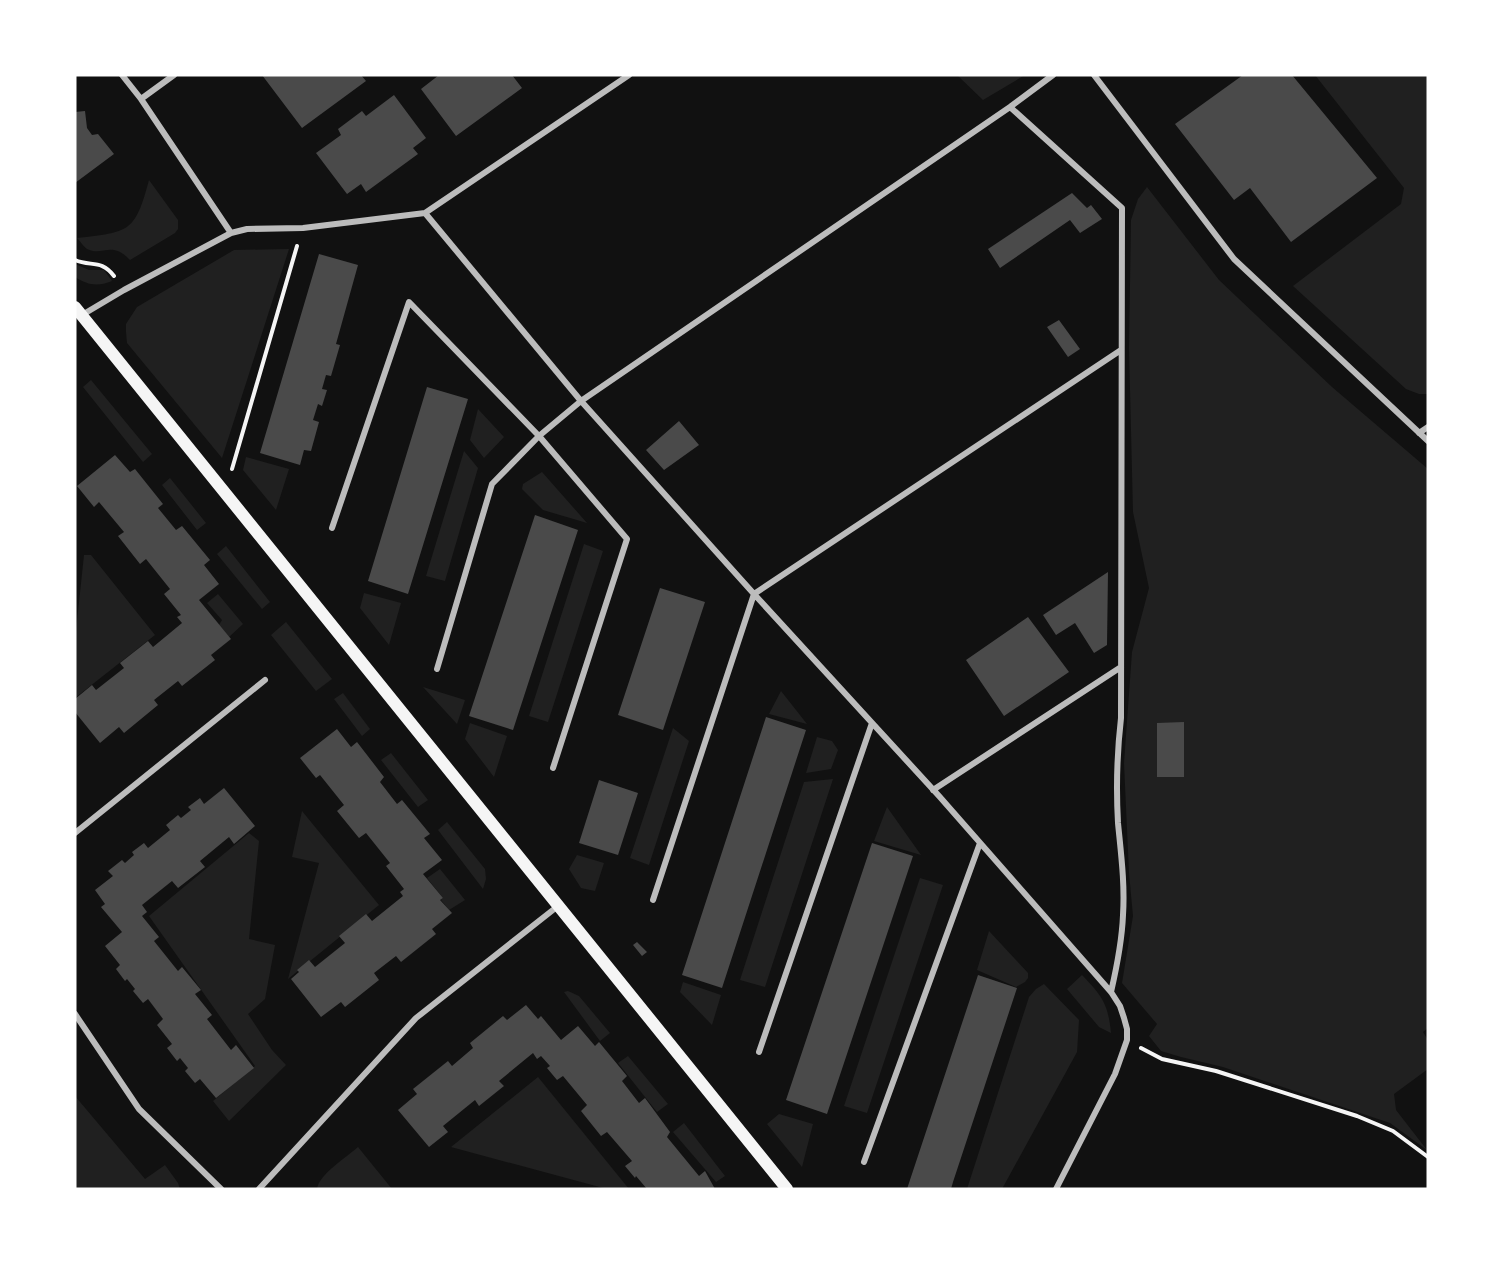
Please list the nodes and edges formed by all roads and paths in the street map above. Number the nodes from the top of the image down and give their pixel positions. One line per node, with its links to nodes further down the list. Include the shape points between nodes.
1 (122, 75): 6 (street)
2 (174, 75): 6 (street)
3 (629, 75): 8 (street)
4 (1053, 75): 7 (street)
5 (1094, 75): 17 (street, via 1234,259)
6 (141, 99): 10 (street)
7 (1010, 107): 14 (street, via 1122,208); 15 (street)
8 (425, 213): 9 (street); 15 (street)
9 (303, 228): 10 (street); 20 (path)
10 (231, 233): 13 (street)
11 (75, 260): 12 (path, via 103,265)
12 (116, 280)
13 (78, 311): 32 (main road)
14 (1121, 350): 22 (street); 23 (street)
15 (581, 401): 18 (street); 22 (street)
16 (1428, 427): 17 (street)
17 (1419, 433): 19 (street)
18 (539, 436): 21 (street, via 409,302); 24 (street, via 492,484); 27 (street, via 627,539)
19 (1428, 441)
20 (231, 475)
21 (332, 528)
22 (754, 594): 26 (street); 31 (street)
23 (1121, 667): 28 (street); 33 (street, via 1118,823 1123,914)
24 (437, 669)
25 (265, 681): 29 (street)
26 (872, 723): 28 (street); 36 (street)
27 (553, 768)
28 (933, 790): 30 (street)
29 (75, 833)
30 (980, 843): 33 (street); 38 (street)
31 (653, 900)
32 (559, 906): 40 (street, via 416,1018); 41 (main road)
33 (1111, 992): 35 (street, via 1125,1018)
34 (75, 1014): 39 (street, via 139,1109)
35 (1127, 1040): 37 (path, via 1162,1059 1216,1071 1357,1116 1393,1131); 42 (street, via 1115,1074)
36 (759, 1052)
37 (1428, 1157)
38 (864, 1162)
39 (221, 1189)
40 (259, 1189)
41 (787, 1189)
42 (1056, 1189)

